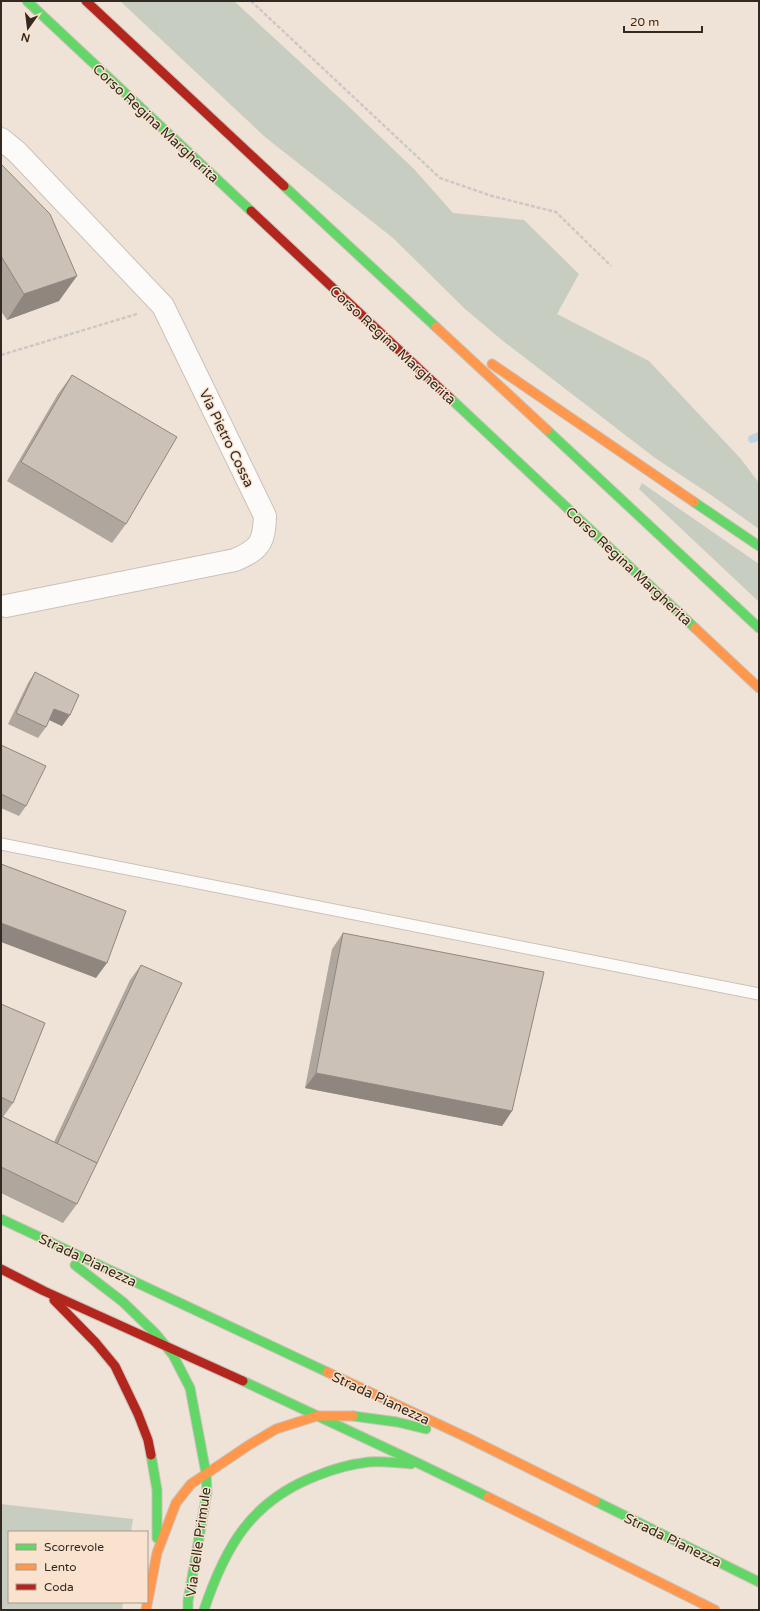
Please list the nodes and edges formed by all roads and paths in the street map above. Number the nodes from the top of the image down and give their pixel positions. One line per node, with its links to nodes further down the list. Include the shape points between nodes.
1 (27, 1): 12 (main road, Corso Regina Margherita)
2 (86, 1): 7 (main road)
3 (251, 1): 5 (path, via 440,178 492,196 556,212)
4 (1, 139): 6 (street, Via Pietro Cossa, via 17,152)
5 (611, 266)
6 (163, 306): 8 (path); 10 (street, Via Pietro Cossa, via 265,516 260,544 251,553 235,560)
7 (435, 326): 9 (main road); 11 (main road)
8 (1, 355)
9 (759, 546)
10 (3, 607)
11 (759, 628)
12 (759, 688)
13 (1, 844): 14 (lane)
14 (759, 994)
15 (1, 1219): 16 (main road, Strada Pianezza)
16 (31, 1233): 19 (main road, Via delle Primule, via 105,1287); 21 (main road, Strada Pianezza)
17 (1, 1269): 18 (main road)
18 (44, 1291): 19 (main road); 24 (main road, Via delle Primule, via 96,1343 115,1366 138,1414 148,1440 158,1490)
19 (167, 1346): 20 (main road); 23 (main road, Via delle Primule, via 190,1388)
20 (317, 1416): 21 (main road, Via delle Primule, via 352,1416 397,1422); 22 (main road); 23 (main road, Via delle Primule, via 276,1429)
21 (468, 1438): 25 (main road, Strada Pianezza)
22 (422, 1465): 28 (main road, Via delle Primule, via 369,1462 308,1478 278,1494 253,1517 230,1548 214,1580); 29 (main road)
23 (206, 1473): 24 (main road, Via delle Primule, via 191,1484 176,1503); 27 (main road, Via delle Primule, via 207,1492)
24 (157, 1554): 26 (main road, Via delle Primule)
25 (759, 1582)
26 (148, 1600)
27 (188, 1610)
28 (204, 1610)
29 (715, 1610)

